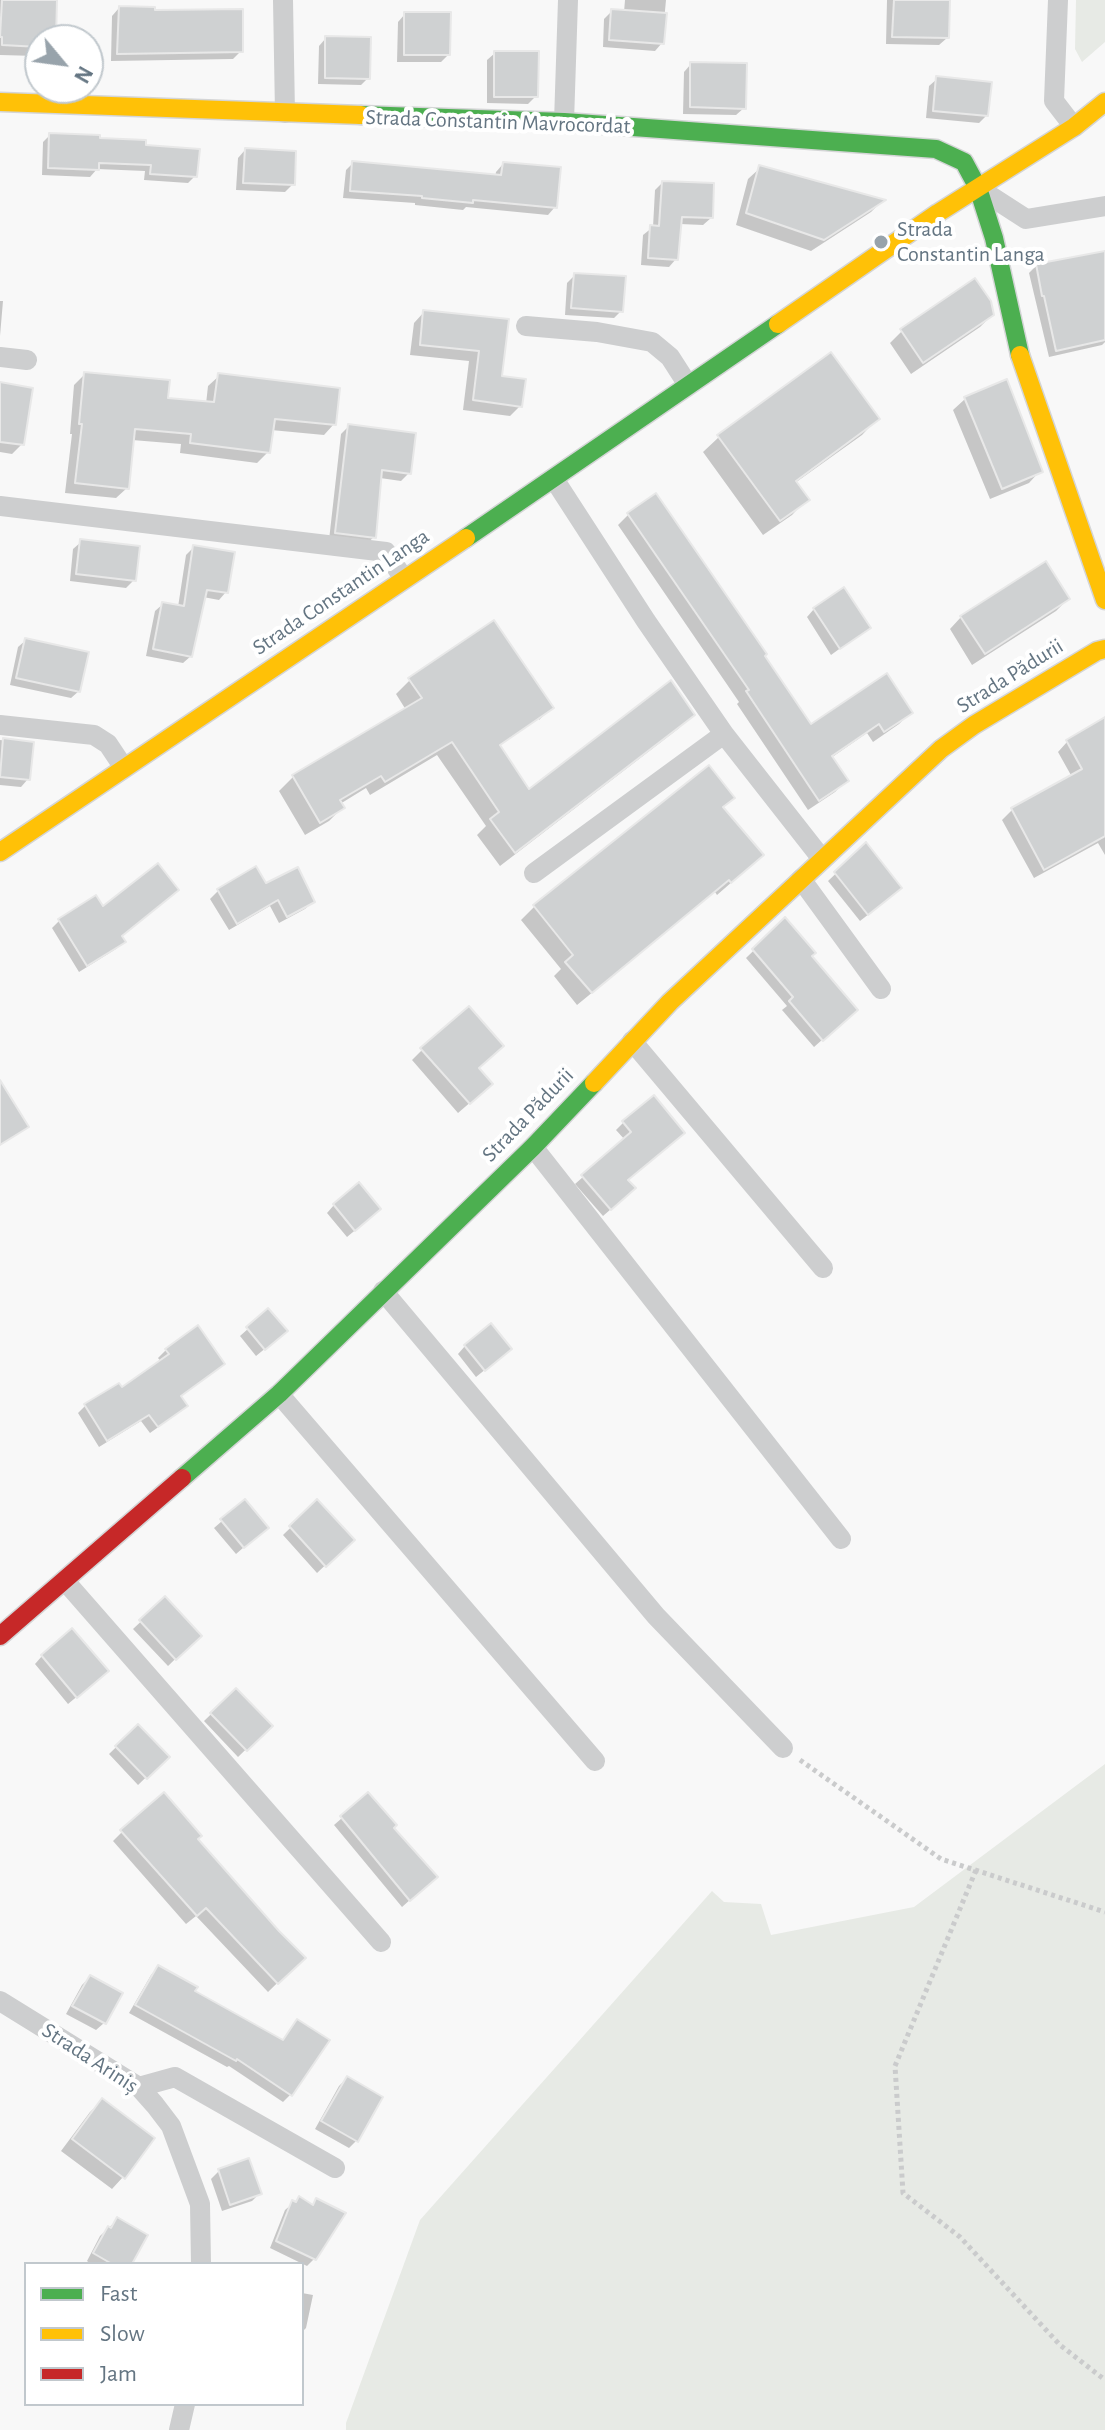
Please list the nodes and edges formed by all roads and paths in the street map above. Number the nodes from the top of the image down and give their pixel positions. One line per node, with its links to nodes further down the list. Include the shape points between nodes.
1 (283, 0): 6 (street)
2 (568, 0): 7 (street)
3 (1058, 0): 8 (street, via 1054,101)
4 (0, 102): 6 (street, Strada Constantin Mavrocordat)
5 (1105, 102): 8 (street, Strada Constantin Langa)
6 (285, 113): 7 (street, Strada Constantin Mavrocordat)
7 (564, 122): 9 (street, Strada Constantin Mavrocordat, via 936,149 964,162)
8 (1074, 127): 9 (street, Strada Constantin Langa)
9 (978, 188): 10 (street, via 1026,219); 14 (street, Strada Constantin Langa); 18 (street, via 1020,354)
10 (1105, 206)
11 (526, 326): 14 (street, via 652,342 670,357)
12 (0, 357): 13 (street)
13 (27, 360)
14 (688, 385): 15 (street, Strada Constantin Langa)
15 (554, 479): 17 (street, Strada Constantin Langa); 21 (street)
16 (0, 506): 17 (street, via 386,552)
17 (404, 579): 22 (street, Strada Constantin Langa)
18 (1105, 600)
19 (1105, 649): 24 (street, Strada Pădurii, via 941,749)
20 (0, 725): 22 (street, via 94,735 108,744)
21 (724, 734): 24 (street); 25 (street)
22 (124, 768): 23 (street, Strada Constantin Langa)
23 (0, 852)
24 (822, 859): 26 (street, Strada Pădurii)
25 (534, 873)
26 (801, 879): 27 (street); 28 (street, Strada Pădurii)
27 (881, 989)
28 (632, 1041): 29 (street, Strada Pădurii); 30 (street)
29 (533, 1147): 31 (street, Strada Pădurii); 33 (street)
30 (823, 1268)
31 (383, 1291): 32 (street, Strada Pădurii); 36 (street, via 656,1616)
32 (279, 1394): 34 (street, Strada Pădurii); 37 (street)
33 (841, 1539)
34 (65, 1581): 35 (street, Strada Pădurii); 40 (street)
35 (0, 1636)
36 (783, 1748): 38 (path, via 941,1859)
37 (595, 1761)
38 (976, 1870): 39 (path); 45 (path, via 895,2066 903,2193 960,2237 1060,2345)
39 (1105, 1912)
40 (381, 1942)
41 (0, 2001): 42 (street, Strada Ariniș)
42 (139, 2087): 43 (street, via 175,2077); 44 (street, Strada Ariniș, via 171,2126 187,2166 200,2204)
43 (335, 2168)
44 (201, 2262)
45 (1105, 2380)
46 (185, 2406): 47 (street)
47 (179, 2430)

